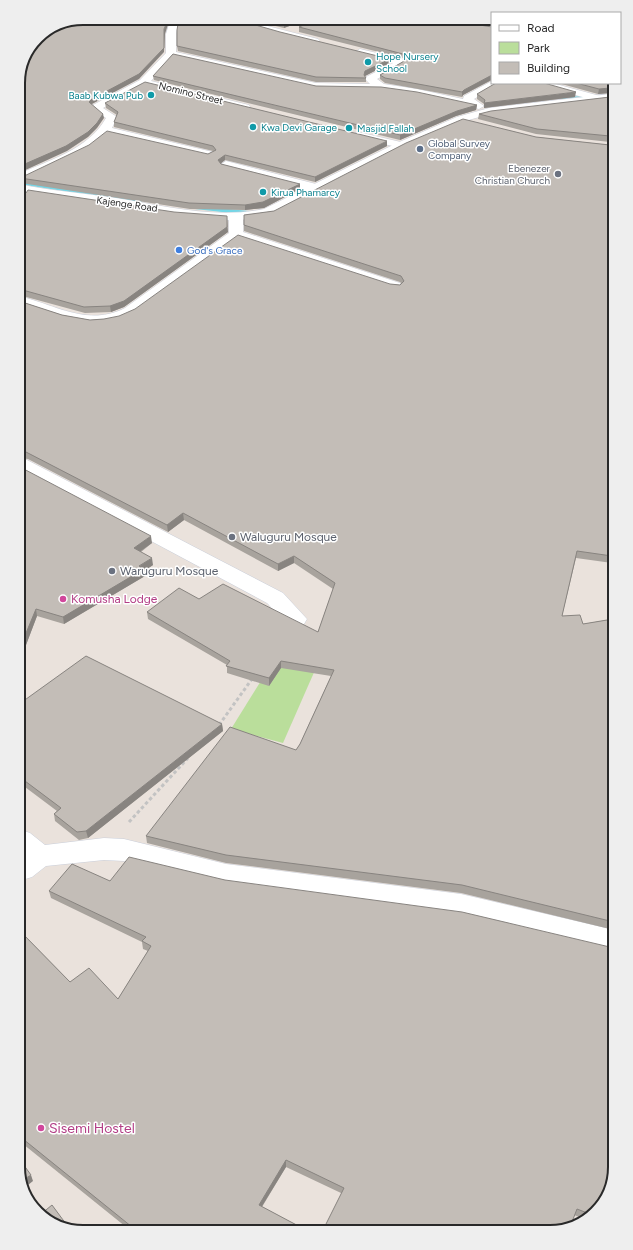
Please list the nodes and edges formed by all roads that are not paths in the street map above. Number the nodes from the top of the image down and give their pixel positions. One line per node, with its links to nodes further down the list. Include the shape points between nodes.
1 (173, 25): 9 (street, via 170,40)
2 (253, 25): 6 (street)
3 (480, 25): 4 (street)
4 (491, 27)
5 (296, 28): 6 (street)
6 (283, 33): 7 (street)
7 (322, 43)
8 (350, 50): 13 (street, via 399,61 400,63 370,79)
9 (171, 54): 10 (street); 13 (street, via 316,86)
10 (144, 82): 17 (street, Nomino Street); 21 (street, via 96,108 112,117)
11 (494, 84): 16 (street, via 468,98)
12 (546, 84): 14 (lane)
13 (380, 88): 16 (street, via 417,92)
14 (597, 98): 15 (street, Kajenge Road); 18 (street, Kajenge Road)
15 (608, 98)
16 (476, 105): 18 (street)
17 (255, 110)
18 (489, 111): 19 (street, Kajenge Road)
19 (461, 119): 20 (street); 23 (street, Kajenge Road)
20 (481, 125)
21 (105, 130): 24 (street); 26 (street, via 85,147)
22 (350, 133): 23 (street)
23 (401, 145): 28 (street, Kajenge Road)
24 (209, 154)
25 (226, 166): 28 (street)
26 (25, 184)
27 (25, 188): 29 (street, Kajenge Road)
28 (316, 188): 29 (street, Kajenge Road, via 268,212)
29 (236, 218): 30 (street)
30 (236, 234): 31 (street); 32 (street, via 130,312 118,318 87,320)
31 (395, 286)
32 (25, 302)
33 (25, 467): 34 (street, via 275,598)
34 (296, 619)
35 (28, 855): 36 (street, via 104,849 144,854 226,875 461,906)
36 (608, 941)

